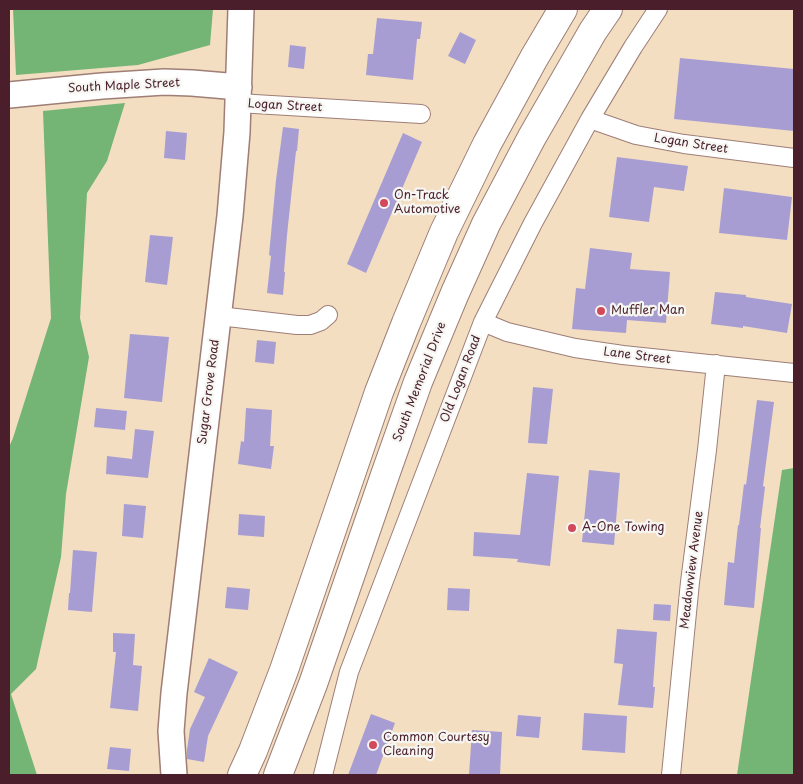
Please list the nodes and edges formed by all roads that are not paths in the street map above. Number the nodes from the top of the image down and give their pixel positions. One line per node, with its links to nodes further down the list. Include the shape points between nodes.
1 (241, 9): 6 (street, Sugar Grove Road)
2 (563, 9): 16 (highway, via 487,144 444,232 376,401 284,670)
3 (608, 9): 17 (highway, South Memorial Drive, via 532,137 455,292 418,382 314,684)
4 (658, 9): 8 (street, Old Logan Road)
5 (9, 95): 6 (street, South Maple Street, via 164,82 192,83)
6 (239, 95): 7 (street, Logan Street); 11 (street, Sugar Grove Road)
7 (421, 114)
8 (590, 119): 9 (street, Logan Street, via 636,134 684,144); 12 (street, Old Logan Road)
9 (794, 158)
10 (328, 315): 11 (street, via 310,325)
11 (219, 316): 15 (street, Sugar Grove Road, via 174,693 171,732)
12 (482, 322): 13 (street, Lane Street, via 507,332 575,348); 18 (street, Old Logan Road, via 348,672)
13 (716, 364): 14 (street, Lane Street); 19 (street, Meadowview Avenue)
14 (794, 373)
15 (174, 775)
16 (242, 775)
17 (278, 775)
18 (323, 775)
19 (671, 775)

